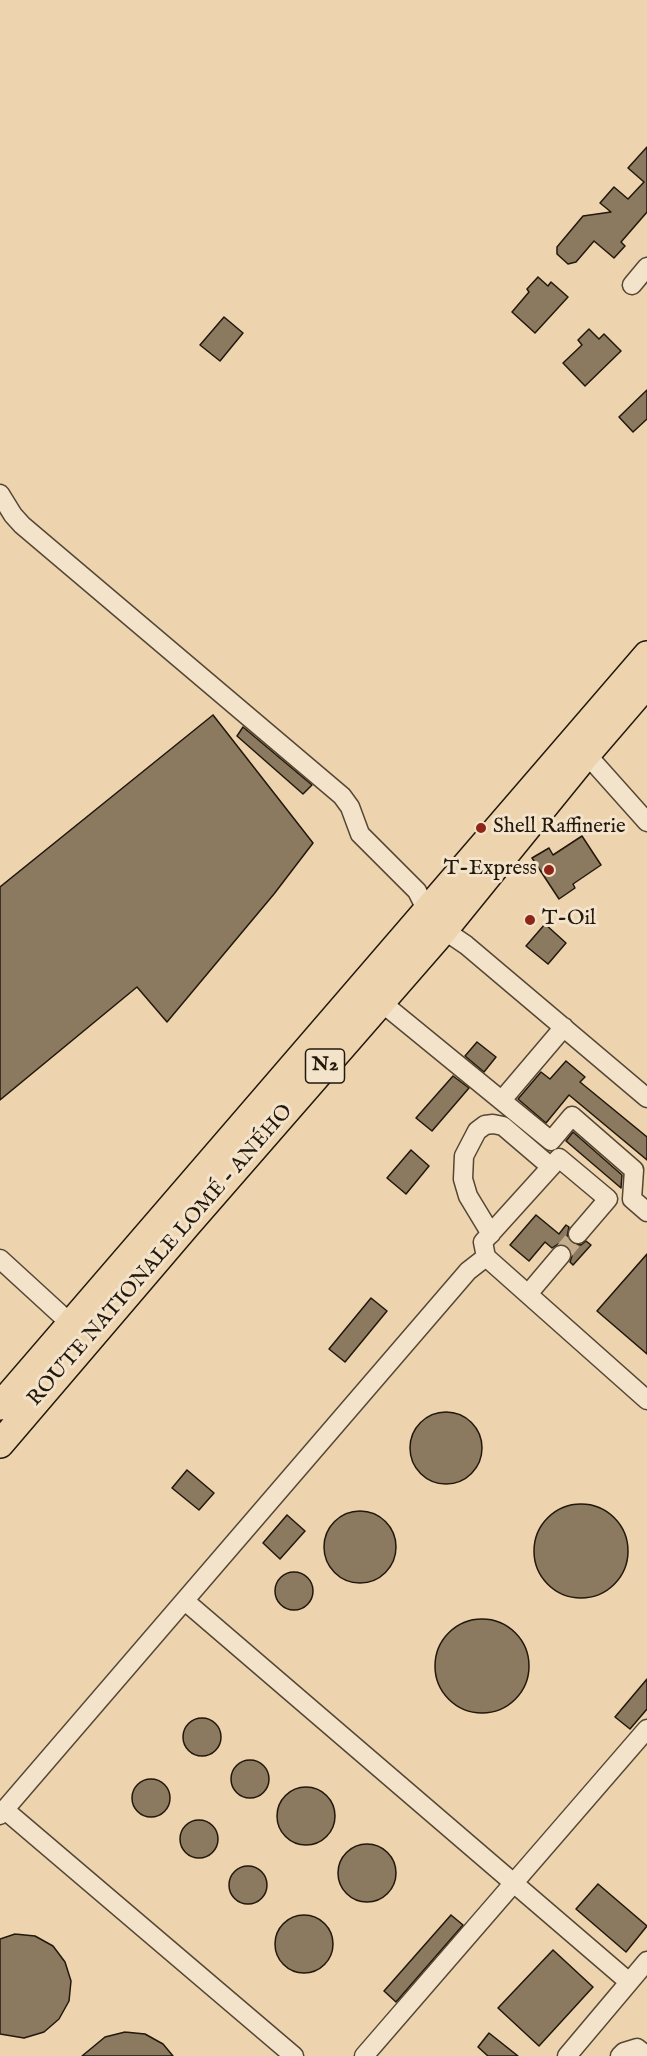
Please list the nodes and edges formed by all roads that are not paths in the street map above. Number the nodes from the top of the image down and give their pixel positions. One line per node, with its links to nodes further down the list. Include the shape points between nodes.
1 (647, 267): 2 (street)
2 (632, 285)
3 (0, 494): 8 (street, via 22,525 342,796 360,834 417,891)
4 (647, 655): 6 (highway, ROUTE NATIONALE LOMÉ - ANÉHO / N2)
5 (647, 684): 6 (highway, ROUTE NATIONALE LOMÉ - ANÉHO / N2)
6 (580, 747): 7 (street); 8 (highway, ROUTE NATIONALE LOMÉ - ANÉHO / N2)
7 (647, 822)
8 (435, 920): 9 (highway, ROUTE NATIONALE LOMÉ - ANÉHO / N2); 10 (street); 21 (highway, ROUTE NATIONALE LOMÉ - ANÉHO / N2)
9 (381, 1002): 12 (street); 24 (highway, ROUTE NATIONALE LOMÉ - ANÉHO / N2)
10 (564, 1027): 11 (street); 12 (street)
11 (647, 1098)
12 (502, 1100): 14 (street, via 551,1141 572,1116 634,1170 632,1198)
13 (551, 1167): 15 (street); 15 (street, via 503,1126 485,1125 477,1131 464,1156 463,1179 468,1196); 16 (street, via 559,1158 608,1199)
14 (647, 1212)
15 (491, 1234): 18 (street, via 483,1242)
16 (578, 1234)
17 (561, 1255): 20 (street)
18 (486, 1257): 20 (street); 25 (street, via 468,1271)
19 (0, 1258): 21 (street)
20 (528, 1294): 22 (street)
21 (70, 1324): 23 (highway, ROUTE NATIONALE LOMÉ - ANÉHO / N2)
22 (647, 1400)
23 (0, 1406)
24 (0, 1444)
25 (185, 1601): 27 (street); 28 (street)
26 (647, 1729): 28 (street)
27 (2, 1813): 31 (street)
28 (513, 1882): 30 (street); 32 (street)
29 (647, 1961): 30 (street)
30 (629, 1982): 33 (street)
31 (294, 2056)
32 (364, 2056)
33 (567, 2056)
34 (620, 2056): 35 (street, via 637,2048)
35 (647, 2056)

